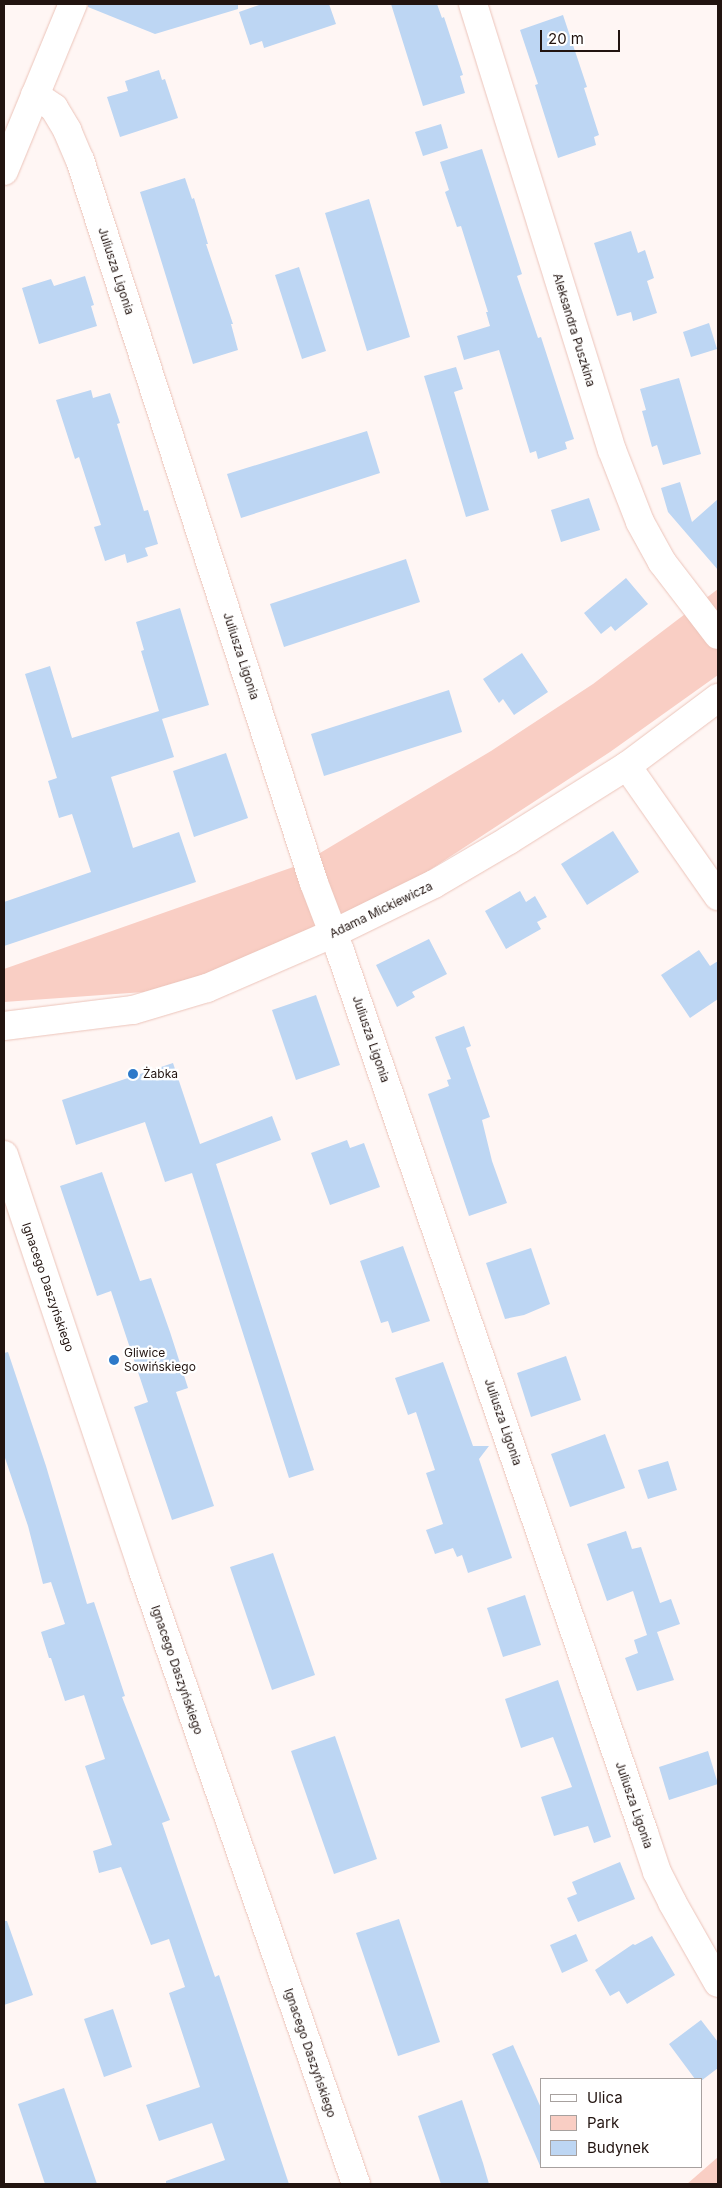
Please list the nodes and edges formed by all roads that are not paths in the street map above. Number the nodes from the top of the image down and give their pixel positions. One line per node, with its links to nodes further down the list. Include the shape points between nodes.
1 (73, 4): 3 (street)
2 (473, 4): 5 (street, Aleksandra Puszkina, via 612,450 640,522 662,562)
3 (35, 96): 4 (street); 9 (street, Juliusza Ligonia, via 54,108 80,160 311,874)
4 (4, 170)
5 (718, 635)
6 (718, 698): 7 (street, Adama Mickiewicza)
7 (627, 766): 8 (street); 9 (street, Adama Mickiewicza, via 434,884)
8 (718, 896)
9 (334, 934): 10 (street, Adama Mickiewicza, via 207,988 132,1010); 12 (street, Juliusza Ligonia, via 657,1872)
10 (4, 1026)
11 (4, 1155): 13 (street, Ignacego Daszyńskiego, via 143,1571)
12 (718, 1983)
13 (356, 2184)

